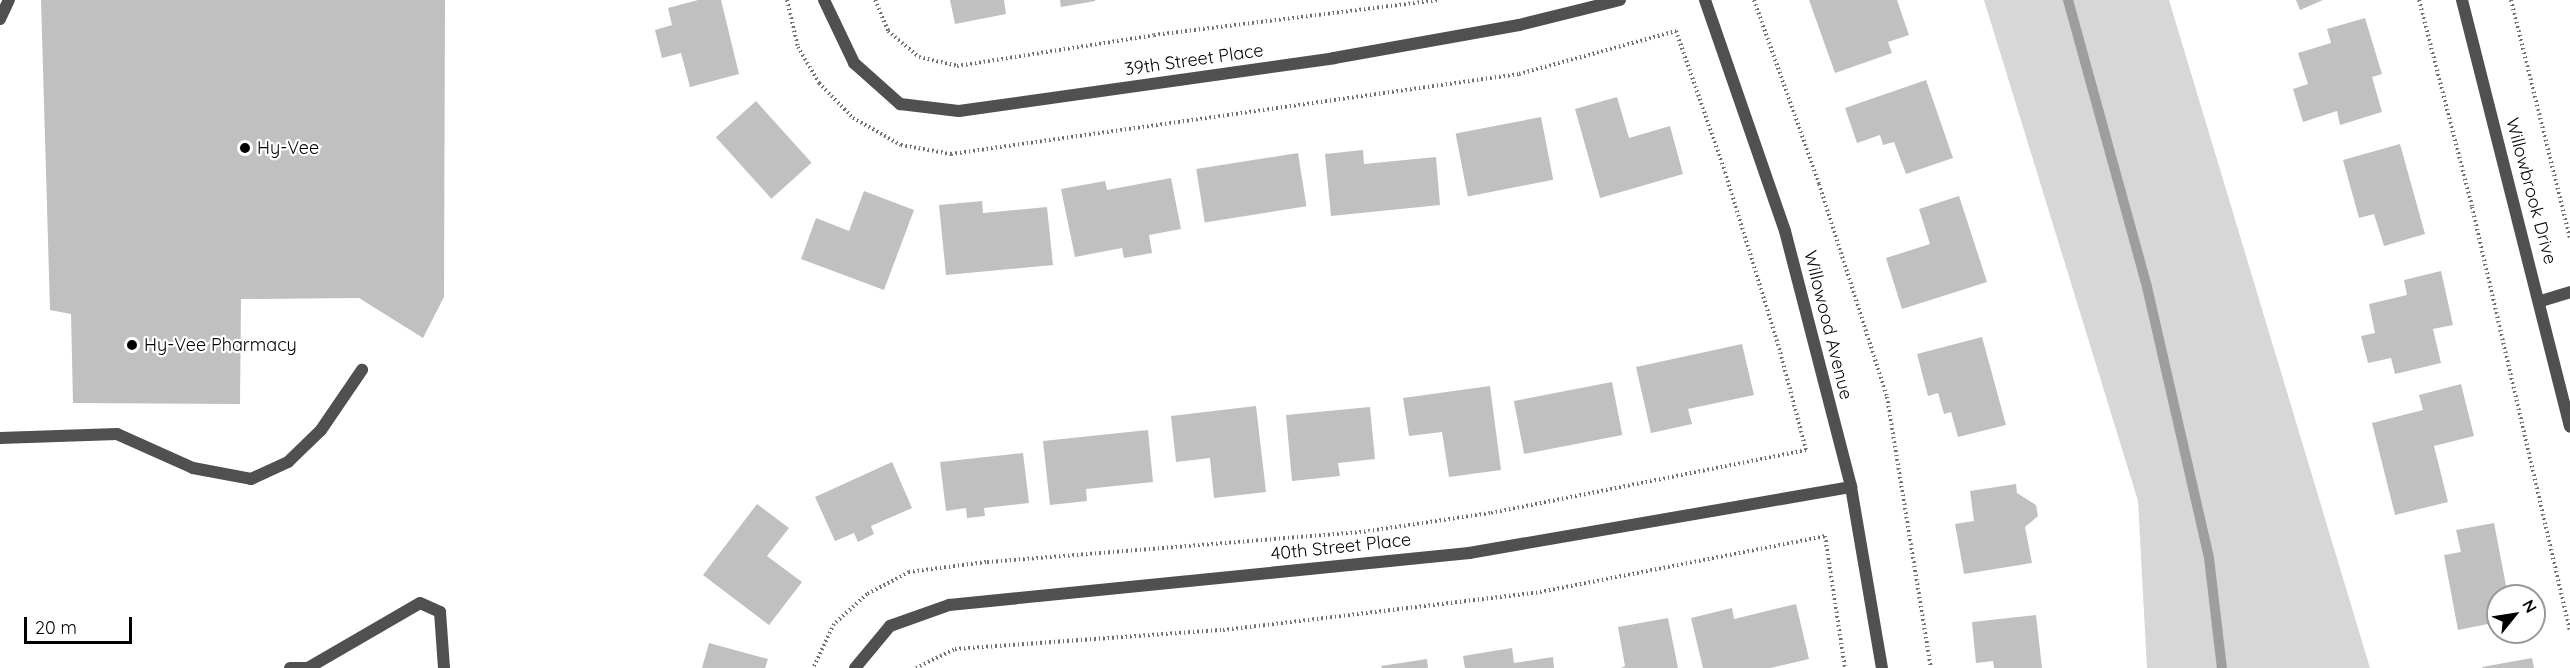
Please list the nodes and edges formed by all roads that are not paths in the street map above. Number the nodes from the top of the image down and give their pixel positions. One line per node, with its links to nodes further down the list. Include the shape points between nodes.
1 (9, 0): 6 (street)
2 (824, 0): 3 (street, 39th Street Place, via 854,63 900,104 959,111 1334,58 1519,26)
3 (1620, 0)
4 (1705, 0): 12 (street, Willowood Avenue, via 1785,231)
5 (2462, 0): 8 (street, Willowbrook Drive)
6 (0, 19)
7 (2570, 292): 8 (street)
8 (2541, 301): 10 (street, Willowbrook Drive)
9 (362, 370): 11 (street, via 321,430 288,462 251,479 193,468 117,434)
10 (2570, 427)
11 (0, 438)
12 (1851, 487): 16 (street, 40th Street Place, via 1469,553 948,605 890,626); 17 (street, Willowood Avenue)
13 (290, 668): 14 (street)
14 (308, 668): 15 (street, via 420,603 440,612)
15 (444, 668)
16 (855, 668)
17 (1882, 668)

